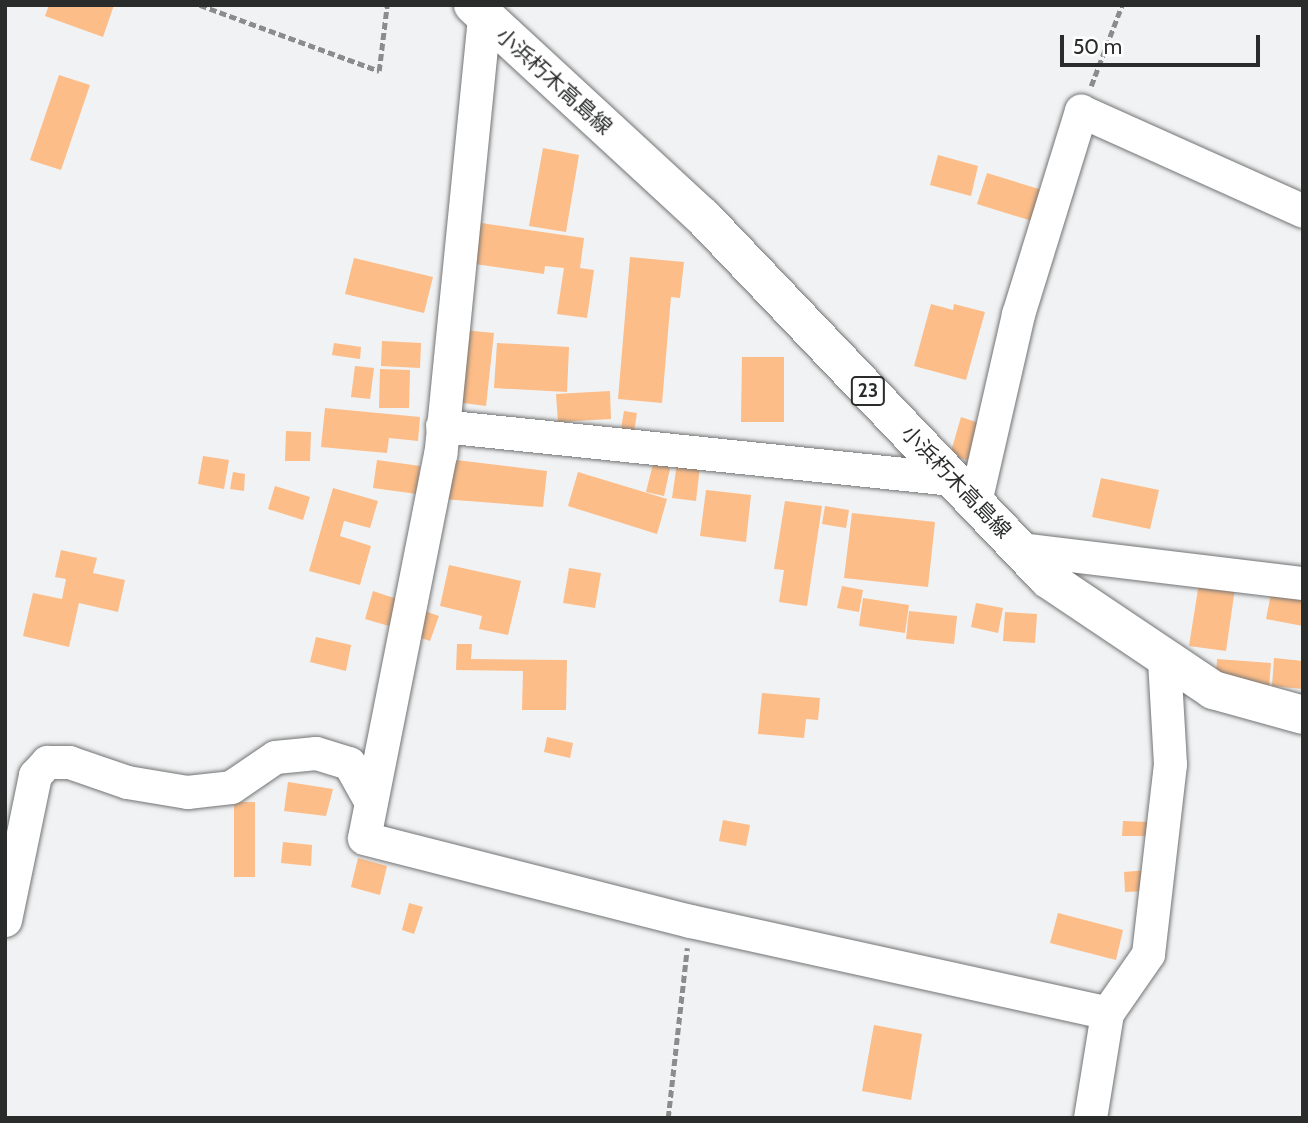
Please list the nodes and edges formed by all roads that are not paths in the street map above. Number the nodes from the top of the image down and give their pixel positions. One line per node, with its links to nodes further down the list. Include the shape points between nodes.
1 (479, 11): 3 (street); 4 (main road, 小浜朽木高島線 / 23, via 703,217)
2 (1303, 211): 4 (street, via 1081,111)
3 (442, 426): 4 (street); 9 (street)
4 (963, 490): 5 (main road, 小浜朽木高島線 / 23)
5 (1021, 550): 6 (street); 7 (main road, 小浜朽木高島線 / 23, via 1048,579)
6 (1303, 583)
7 (1164, 659): 8 (main road, 小浜朽木高島線 / 23, via 1213,690); 11 (street, via 1170,764 1148,954)
8 (1303, 715)
9 (369, 799): 10 (street, via 349,763 316,753 275,757 231,786 187,792 127,782 69,762 47,762 35,775); 11 (street, via 364,838 690,921)
10 (5, 920)
11 (1107, 1013): 12 (street)
12 (1090, 1118)

